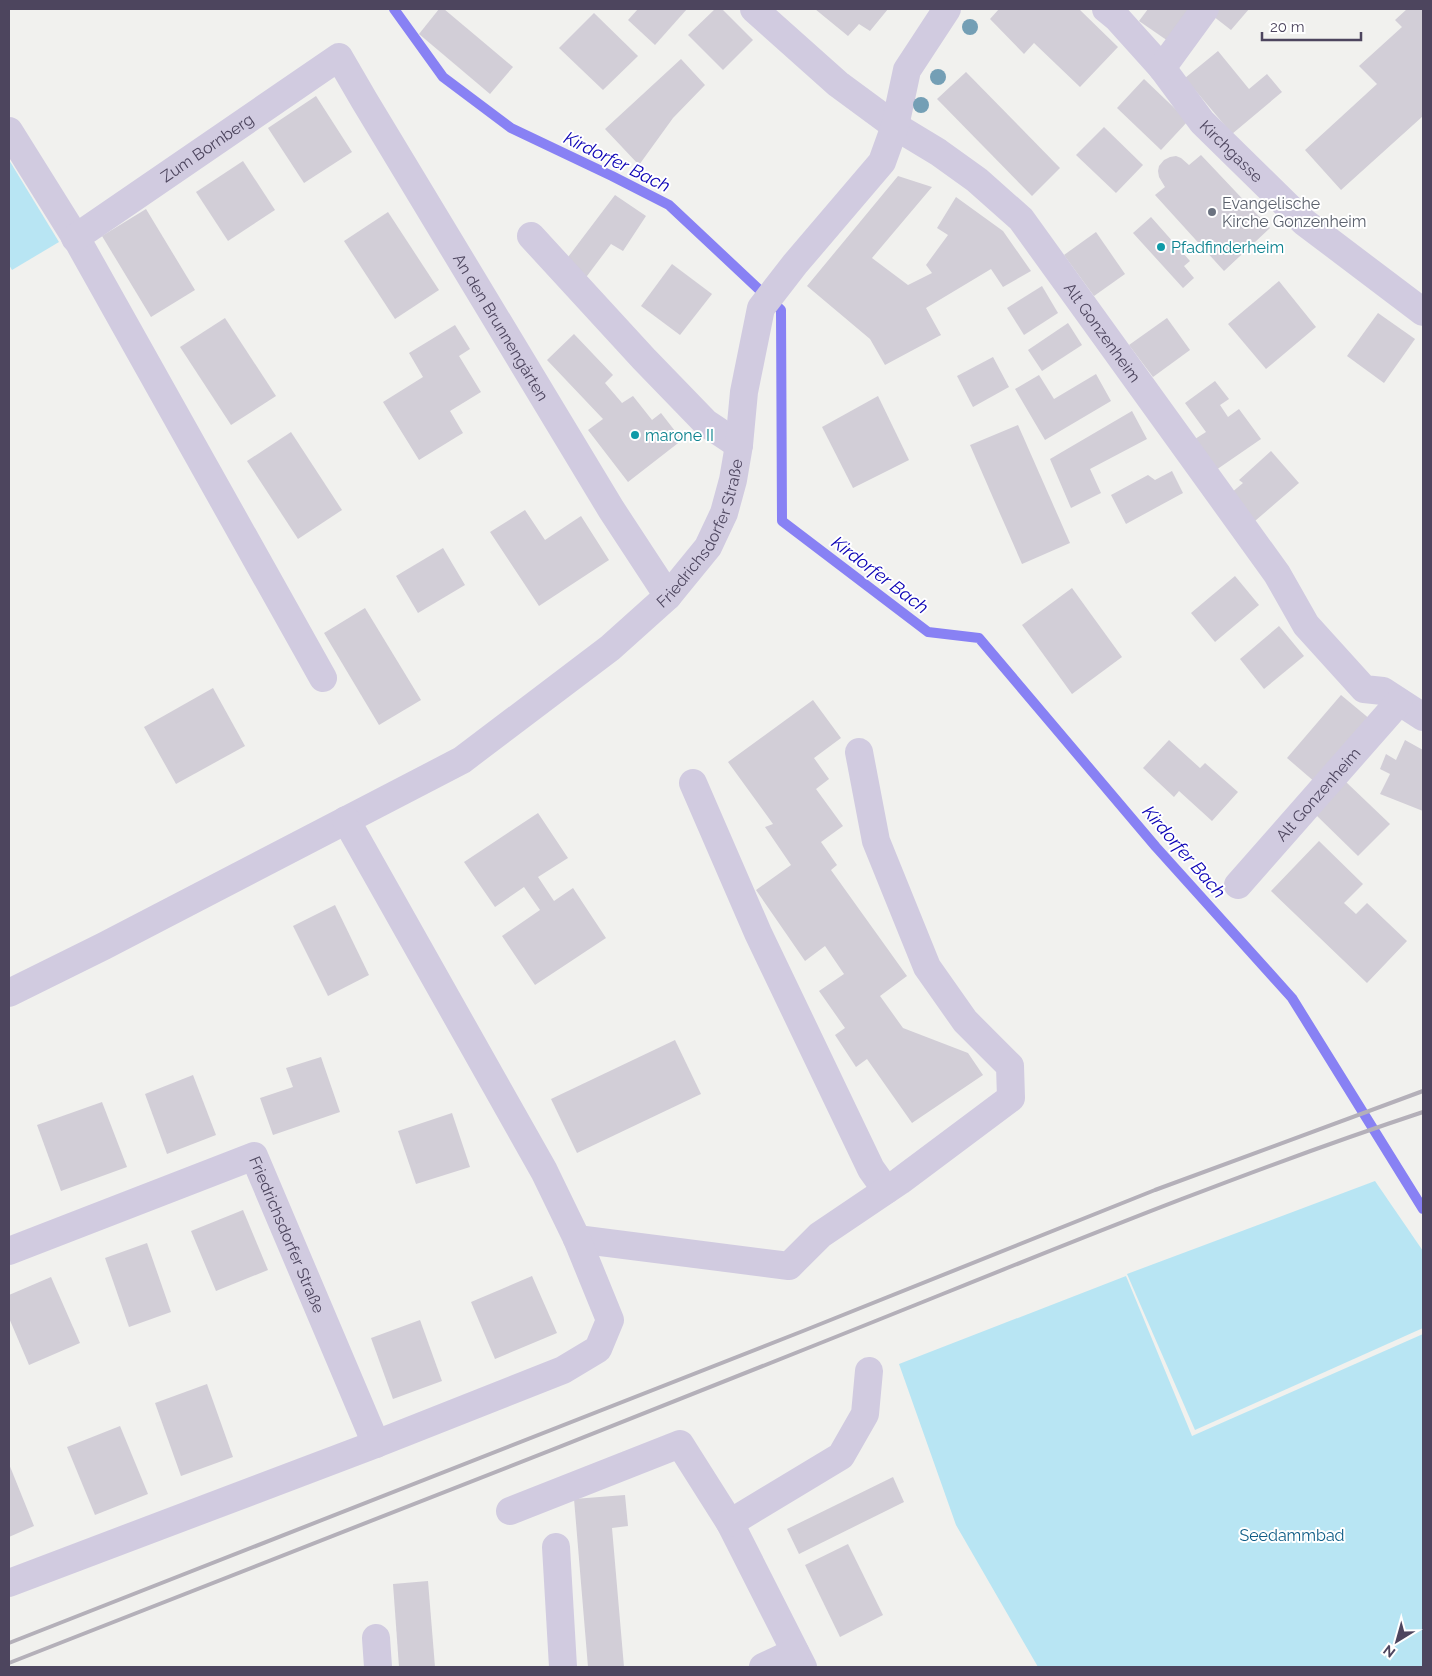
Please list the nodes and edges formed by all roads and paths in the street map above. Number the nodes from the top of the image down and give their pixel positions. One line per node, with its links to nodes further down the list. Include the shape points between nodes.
1 (754, 9): 7 (street, Alt Gonzenheim, via 838,84)
2 (947, 9): 7 (street, Friedrichsdorfer Straße, via 907,70)
3 (1106, 9): 6 (street, Kirchgasse)
4 (1205, 9): 6 (street)
5 (340, 57): 10 (street, Zum Bornberg); 13 (street, An den Brunnengärten, via 596,485)
6 (1162, 68): 11 (street, Kirchgasse, via 1202,122 1304,222)
7 (895, 126): 12 (street, Friedrichsdorfer Straße, via 882,162 762,308 744,392); 15 (street, Alt Gonzenheim, via 977,180 1021,219 1272,568 1306,625 1364,688 1383,691)
8 (9, 131): 10 (street)
9 (531, 236): 12 (street, via 699,416)
10 (75, 238): 14 (street)
11 (1423, 312)
12 (739, 445): 13 (street, Friedrichsdorfer Straße, via 724,514 708,547)
13 (668, 596): 19 (street, Friedrichsdorfer Straße, via 610,648 462,760)
14 (323, 678)
15 (1398, 702): 16 (street, Alt Gonzenheim); 20 (street, Alt Gonzenheim)
16 (1423, 717)
17 (859, 752): 22 (street, via 876,841 927,967 965,1021 1010,1066 1011,1098)
18 (693, 783): 22 (street, via 762,942 872,1169)
19 (346, 820): 21 (street, Friedrichsdorfer Straße); 23 (street, via 544,1171)
20 (1238, 885)
21 (9, 993)
22 (886, 1190): 23 (street, via 820,1235 789,1266)
23 (577, 1239): 26 (street, via 610,1320 598,1349 563,1370)
24 (9, 1251): 26 (street, Friedrichsdorfer Straße, via 254,1156)
25 (869, 1371): 28 (street, via 865,1414 841,1456)
26 (376, 1444): 30 (street)
27 (510, 1512): 28 (street, via 680,1444)
28 (730, 1523): 32 (street)
29 (556, 1547): 34 (street)
30 (9, 1583)
31 (376, 1638): 33 (street)
32 (799, 1659): 35 (street)
33 (378, 1667)
34 (563, 1667)
35 (763, 1667)

